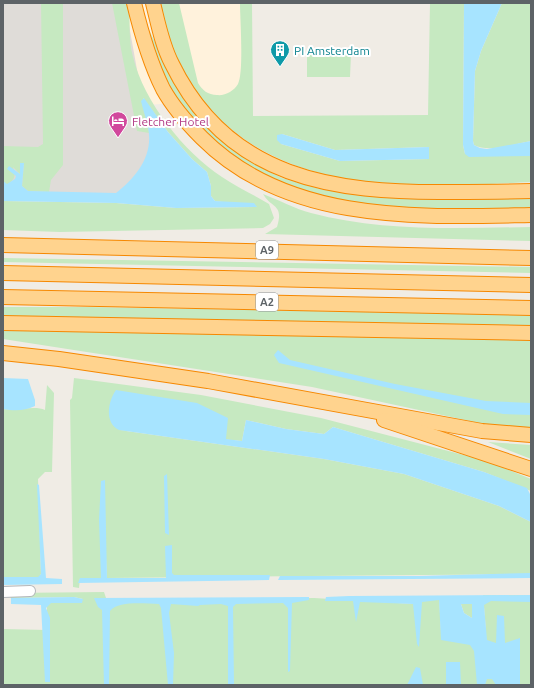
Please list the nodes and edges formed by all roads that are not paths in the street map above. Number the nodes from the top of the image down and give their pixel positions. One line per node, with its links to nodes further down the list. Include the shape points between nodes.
1 (134, 3): 4 (highway, via 144,43 164,90 175,107 191,127 224,158 261,182 320,203 380,212)
2 (153, 3): 3 (highway, via 171,63 191,96 226,136 271,164 320,182 368,190)
3 (531, 191)
4 (531, 215)
5 (3, 245): 6 (highway, A9)
6 (531, 258)
7 (3, 273): 8 (highway, A2)
8 (531, 285)
9 (3, 297): 10 (highway, A2)
10 (531, 308)
11 (3, 323): 12 (highway)
12 (531, 333)
13 (3, 353): 14 (highway, via 208,381)
14 (340, 406): 15 (highway, via 482,431); 16 (highway)
15 (531, 435)
16 (531, 468)
17 (30, 591): 18 (street)
18 (3, 592)

